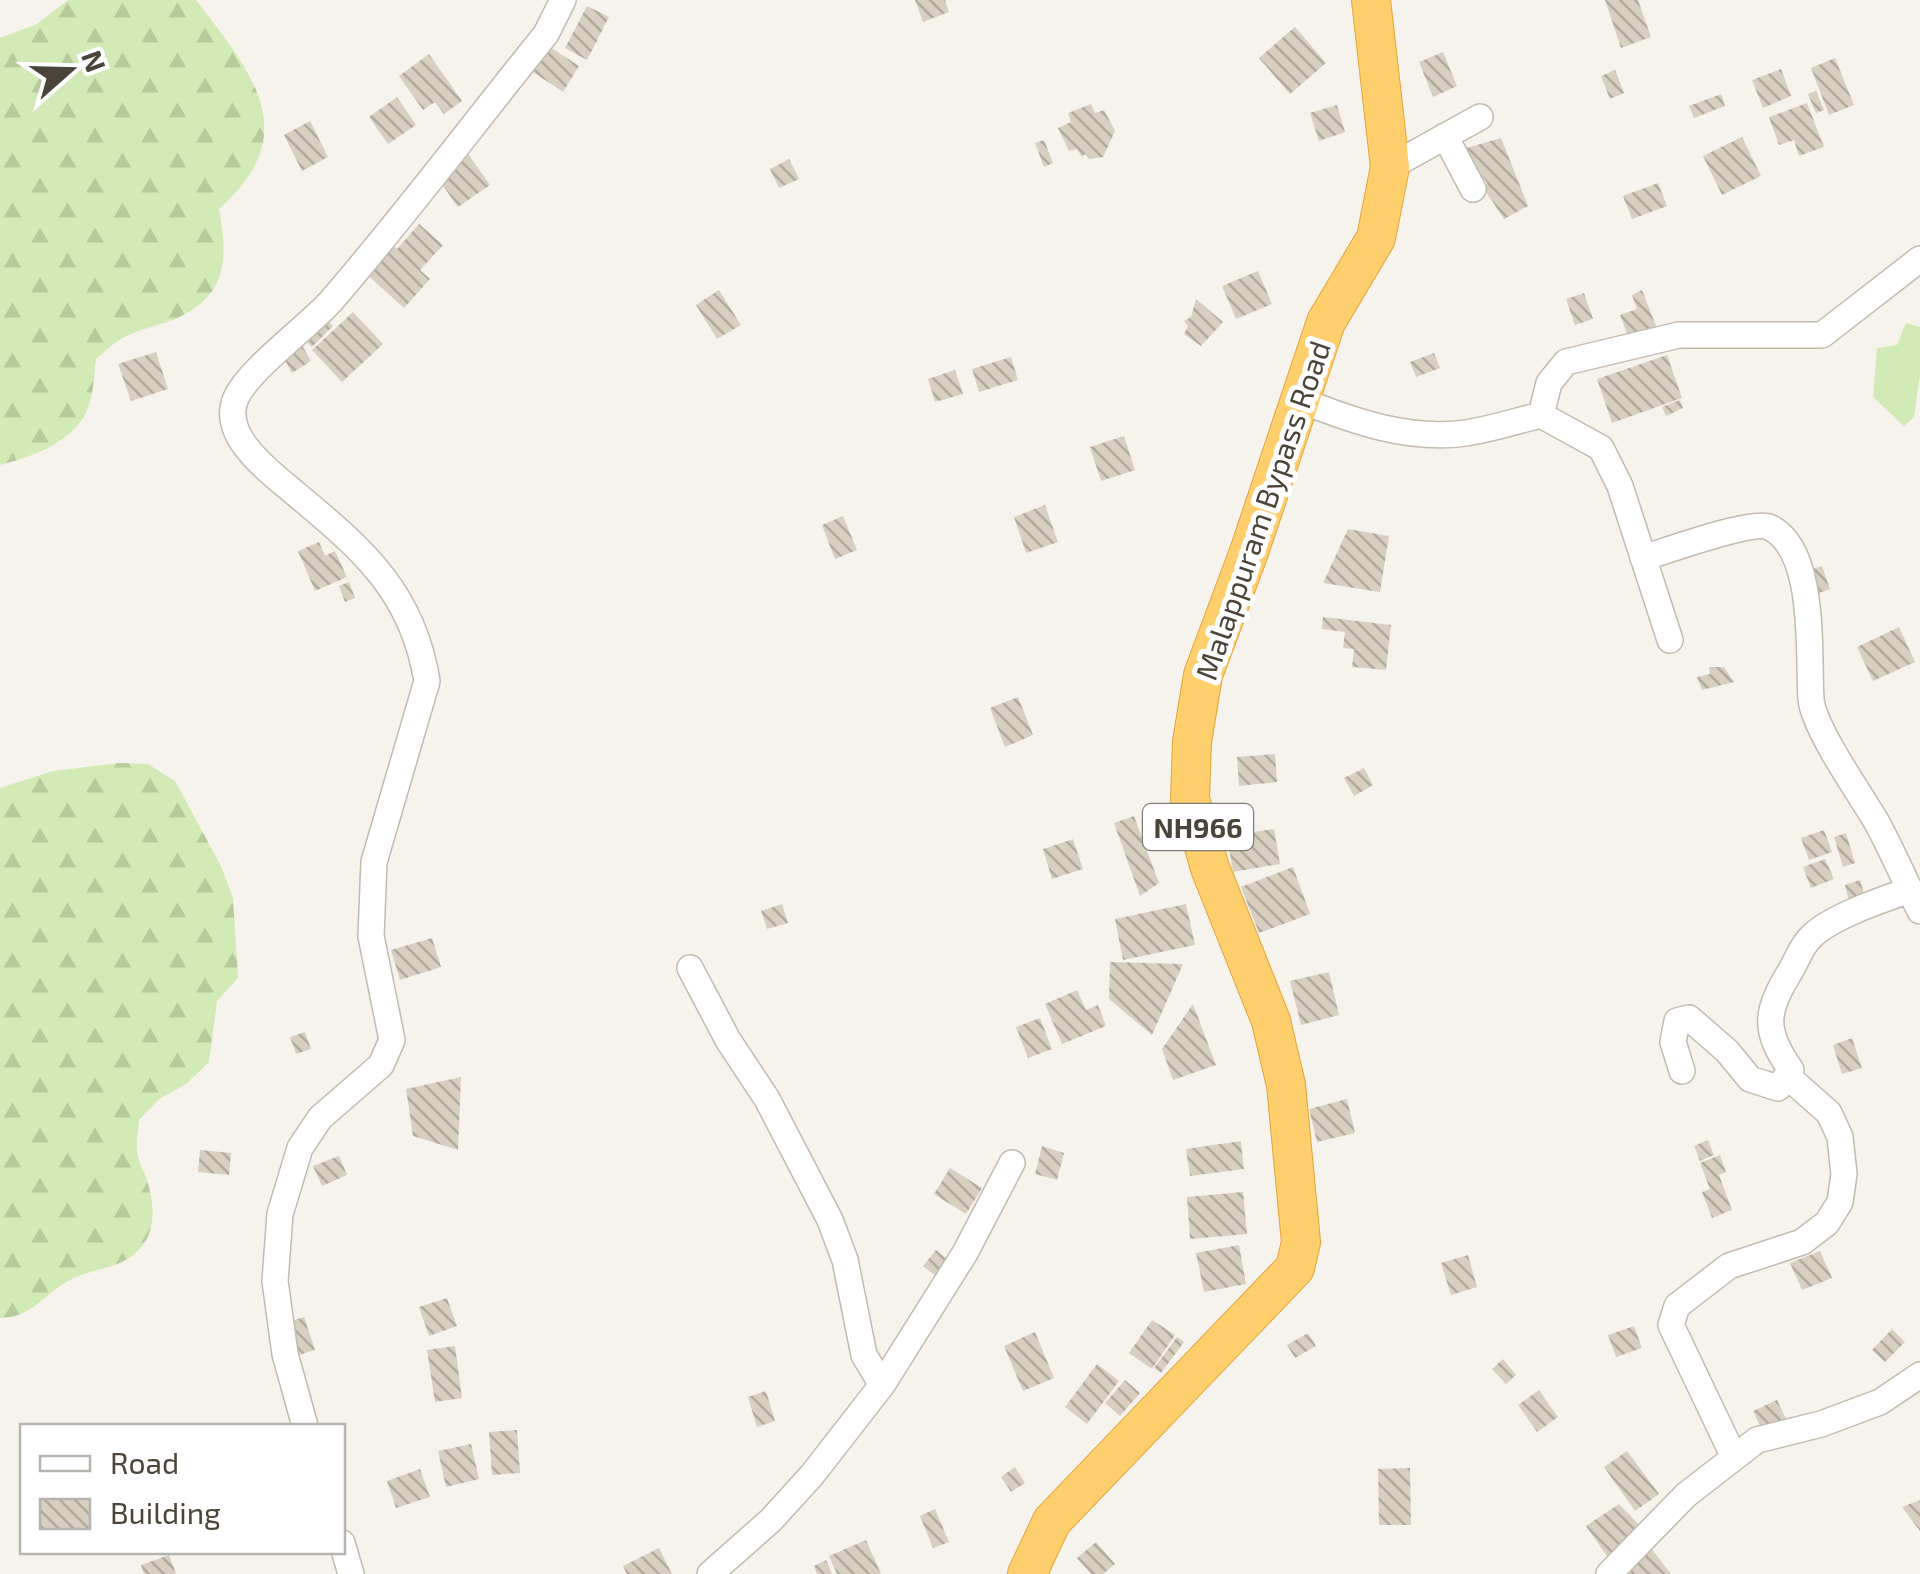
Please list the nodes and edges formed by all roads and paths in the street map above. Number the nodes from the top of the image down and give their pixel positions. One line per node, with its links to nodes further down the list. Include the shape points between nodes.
1 (563, 0): 19 (street, via 546,34 330,302 235,398 233,418 242,443 362,549 395,592 428,681 374,862 371,936 392,1040 381,1065 320,1118 300,1148 280,1214 274,1281 284,1354)
2 (1371, 0): 5 (highway, Malappuram Bypass Road / NH966)
3 (1480, 117): 4 (street)
4 (1445, 136): 5 (street); 6 (street)
5 (1390, 167): 8 (highway, Malappuram Bypass Road / NH966, via 1376,238 1326,322)
6 (1473, 189)
7 (1920, 258): 9 (street, via 1822,334 1679,336 1566,362 1549,384)
8 (1300, 400): 9 (street, via 1360,424 1412,433 1464,433); 22 (highway, Malappuram Bypass Road / NH966, via 1203,674 1190,799 1271,1021 1286,1085 1301,1242 1295,1268 1052,1521)
9 (1541, 415): 10 (street, via 1601,448)
10 (1643, 558): 11 (street); 12 (street, via 1741,528 1764,525 1781,534 1796,560 1808,610 1811,703)
11 (1670, 640)
12 (1915, 900): 15 (street, via 1869,904 1811,936 1773,998 1770,1022 1791,1070)
13 (690, 968): 18 (street, via 830,1220 864,1355)
14 (1682, 1071): 15 (street, via 1673,1042 1677,1021 1689,1018 1750,1079 1778,1088)
15 (1787, 1076): 20 (street, via 1829,1113 1840,1137 1840,1202 1827,1223 1802,1242 1729,1266 1677,1306 1671,1325)
16 (1012, 1163): 18 (street, via 965,1253)
17 (1920, 1375): 20 (street, via 1880,1402 1757,1440)
18 (882, 1384): 21 (street, via 812,1475)
19 (305, 1424)
20 (1733, 1456): 23 (street)
21 (712, 1574)
22 (1028, 1574)
23 (1609, 1574)

